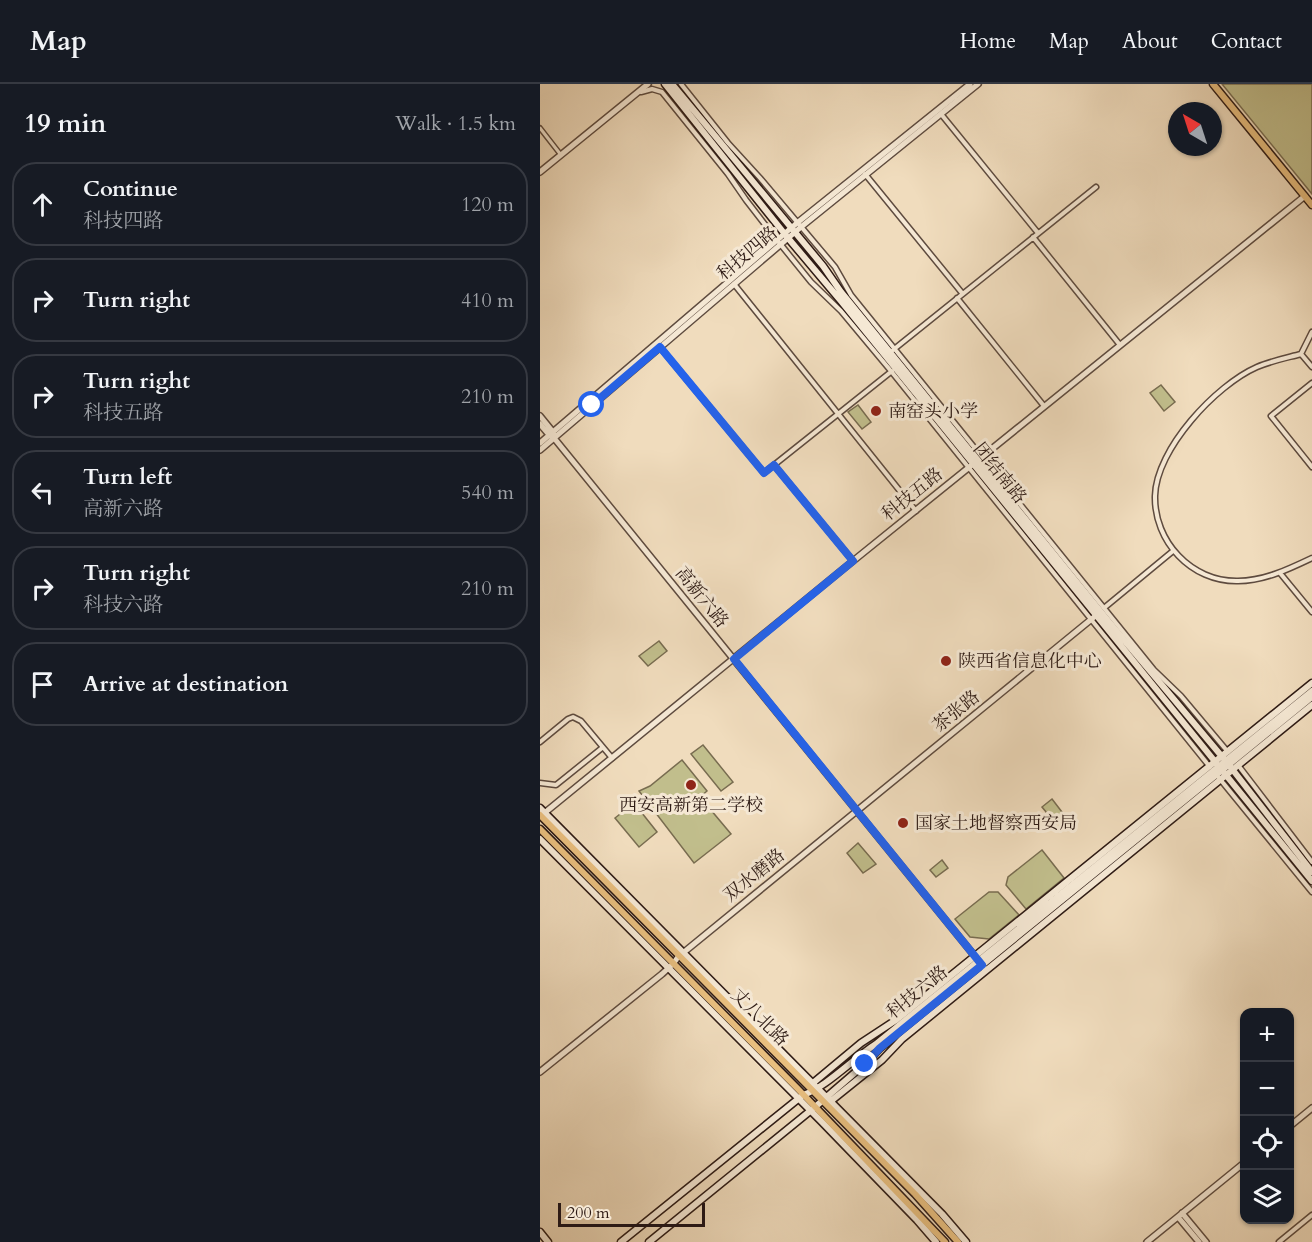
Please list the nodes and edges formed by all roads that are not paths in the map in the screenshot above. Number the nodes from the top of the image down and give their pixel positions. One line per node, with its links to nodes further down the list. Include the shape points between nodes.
1 (640, 84): 9 (street)
2 (648, 84): 9 (street)
3 (665, 84): 20 (main road, 团结南路)
4 (672, 84): 18 (main road, 团结南路)
5 (681, 84): 18 (street)
6 (970, 84): 18 (street, 科技四路)
7 (978, 84): 10 (street, 科技四路)
8 (1213, 84): 16 (main road)
9 (635, 94): 12 (street); 22 (street, via 652,89 662,92)
10 (941, 114): 14 (street, 科技四路); 19 (street)
11 (540, 128): 12 (street)
12 (561, 155): 13 (street)
13 (540, 172)
14 (865, 174): 18 (street, 科技四路); 24 (street)
15 (1096, 187): 19 (street)
16 (1305, 196): 17 (main road); 28 (street, 科技五路)
17 (1312, 205)
18 (796, 227): 20 (street, 科技四路); 29 (main road, 团结南路, via 841,292)
19 (1038, 233): 21 (street)
20 (786, 236): 22 (street, 科技四路); 32 (main road, 团结南路)
21 (1033, 237): 24 (street); 28 (street)
22 (779, 242): 23 (street, 科技四路); 27 (street, 科技四路); 32 (street)
23 (733, 284): 27 (street, 科技四路); 35 (street)
24 (963, 293): 25 (street)
25 (957, 298): 29 (street); 34 (street)
26 (1312, 332): 30 (street)
27 (658, 345): 38 (street, 科技四路); 42 (street, via 764,473)
28 (1120, 345): 34 (street, 科技五路)
29 (892, 351): 41 (main road, 团结南路)
30 (1301, 354): 31 (street); 45 (street, via 1256,368 1226,386 1188,424 1171,450 1155,494 1163,537)
31 (1312, 367)
32 (893, 370): 35 (street); 41 (main road, 团结南路)
33 (1312, 383): 43 (street, via 1271,416)
34 (1044, 406): 41 (street, 科技五路)
35 (838, 414): 42 (street); 44 (street)
36 (540, 416): 38 (street, 高新六路)
37 (540, 424): 38 (street, 高新六路)
38 (552, 435): 39 (street, 科技四路); 40 (street, 科技四路); 51 (street, 高新六路)
39 (540, 443)
40 (540, 450)
41 (975, 463): 44 (street, 科技五路); 50 (main road, 团结南路); 50 (street)
42 (774, 465): 47 (street)
43 (1312, 467)
44 (915, 511): 47 (street, 科技五路)
45 (1173, 552): 48 (street, via 1205,574 1227,581); 50 (street)
46 (1312, 558): 48 (street)
47 (853, 561): 51 (street, 科技五路)
48 (1280, 573): 49 (street)
49 (1312, 612)
50 (1098, 614): 59 (main road, 团结南路); 60 (main road, 团结南路); 62 (street, 茶张路)
51 (734, 659): 58 (street, 科技五路); 62 (street, 高新六路)
52 (1312, 683): 59 (main road)
53 (1312, 691): 59 (main road, 科技六路)
54 (1312, 697): 59 (main road, 科技六路)
55 (1312, 705): 59 (main road)
56 (540, 742): 57 (street, via 573,717 581,721)
57 (602, 748): 58 (street); 61 (street, via 556,785)
58 (612, 759): 63 (street, 科技五路)
59 (1230, 760): 60 (main road, 科技六路); 60 (main road); 66 (street); 67 (main road, 团结南路)
60 (1218, 770): 68 (main road, 团结南路); 69 (street); 71 (main road, 科技六路); 71 (main road)
61 (540, 783)
62 (856, 811): 70 (street, 双水磨路); 71 (street, 高新六路)
63 (541, 814): 70 (main road, 丈八北路)
64 (540, 829): 72 (main road, 丈八北路)
65 (540, 839): 72 (main road)
66 (1312, 862)
67 (1312, 872)
68 (1312, 881)
69 (1312, 892)
70 (681, 954): 72 (street, 双水磨路); 74 (main road); 75 (main road, 丈八北路)
71 (981, 963): 74 (main road, via 861,1043); 75 (main road, 科技六路); 77 (main road, 科技六路)
72 (671, 966): 73 (street, 双水磨路); 76 (main road, 丈八北路)
73 (540, 1072)
74 (813, 1083): 75 (main road)
75 (816, 1090): 76 (main road, 科技六路); 77 (main road, 丈八北路)
76 (801, 1096): 78 (main road, 丈八北路); 86 (main road, 科技六路)
77 (826, 1099): 78 (main road, 科技六路); 90 (main road, 丈八北路); 91 (main road)
78 (813, 1108): 87 (main road, 科技六路); 88 (main road); 89 (main road, 丈八北路)
79 (1312, 1108): 80 (street)
80 (1294, 1123)
81 (1240, 1167): 82 (street)
82 (1180, 1215): 92 (street); 93 (street); 94 (street)
83 (1312, 1216): 95 (street)
84 (540, 1232): 85 (main road)
85 (548, 1242)
86 (621, 1242)
87 (649, 1242)
88 (936, 1242)
89 (945, 1242)
90 (957, 1242)
91 (966, 1242)
92 (1147, 1242)
93 (1198, 1242)
94 (1206, 1242)
95 (1279, 1242)

